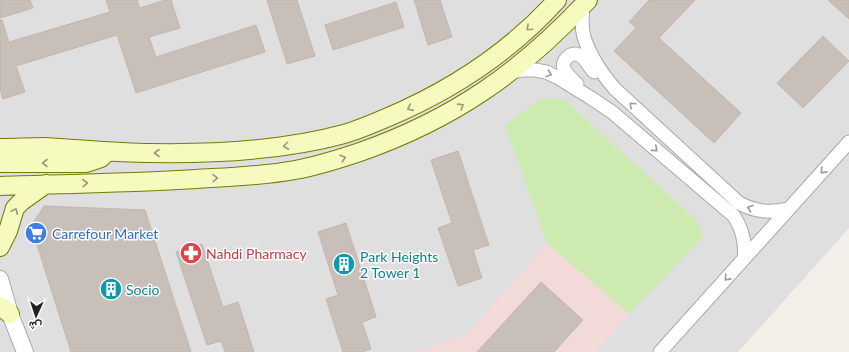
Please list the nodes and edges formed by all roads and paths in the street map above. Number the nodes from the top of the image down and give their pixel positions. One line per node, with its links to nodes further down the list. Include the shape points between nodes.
1 (556, 0): 10 (main road, one-way to 10, via 501,52 448,88 413,107 344,134 256,150)
2 (585, 3): 3 (main road); 4 (street, via 582,21 584,37 589,51)
3 (511, 72): 5 (street, one-way to 5, via 546,72); 12 (main road, one-way to 3, via 260,176 297,170 389,142 435,121)
4 (607, 80): 5 (street, via 593,71 580,55 574,54 565,60 565,71); 14 (street, one-way to 4, via 758,211 739,204)
5 (591, 98): 16 (street, one-way to 16, via 612,112 734,216 742,231)
6 (0, 136): 8 (main road)
7 (849, 142): 14 (street, one-way to 14)
8 (45, 147): 9 (main road); 10 (main road)
9 (0, 148)
10 (109, 152): 11 (main road, one-way to 11, via 86,163)
11 (0, 163)
12 (46, 184): 13 (main road); 15 (main road, one-way to 12, via 15,208)
13 (0, 186)
14 (788, 209): 16 (street)
15 (0, 247)
16 (744, 259): 19 (street, one-way to 19)
17 (0, 279): 18 (street)
18 (5, 310): 20 (street)
19 (657, 351)
20 (25, 352)

